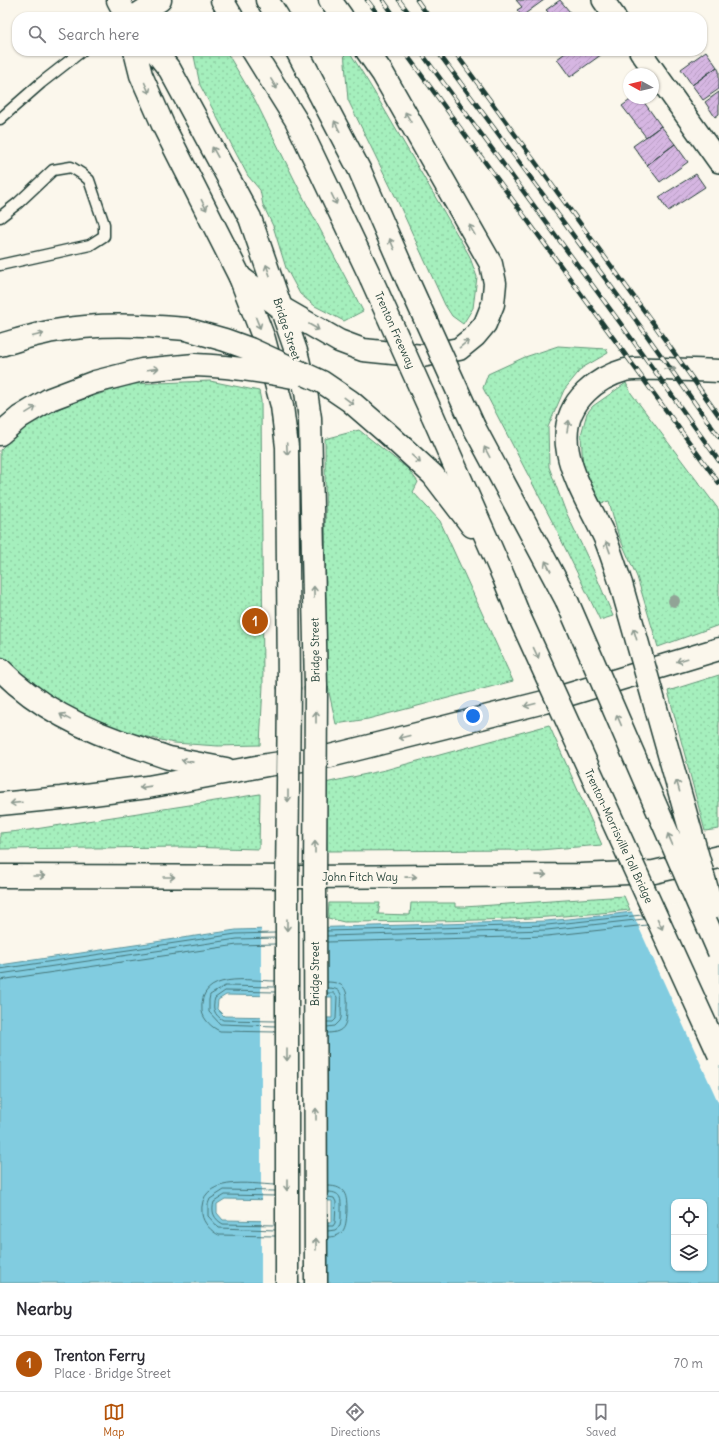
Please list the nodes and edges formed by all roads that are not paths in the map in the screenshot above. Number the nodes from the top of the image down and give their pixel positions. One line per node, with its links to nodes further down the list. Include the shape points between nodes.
1 (118, 0): 7 (main road)
2 (160, 0): 8 (main road)
3 (222, 0): 9 (main road)
4 (268, 0): 10 (main road)
5 (330, 0): 11 (main road)
6 (603, 0): 12 (street)
7 (124, 12)
8 (142, 12)
9 (229, 12)
10 (275, 12)
11 (338, 12)
12 (612, 12)
13 (76, 56): 20 (lane)
14 (136, 56): 24 (main road, one-way to 24, via 141,75 163,125)
15 (159, 56): 25 (main road, Bridge Street, one-way to 15, via 250,218 170,70)
16 (256, 56): 30 (main road, Trenton Freeway, one-way to 30, bridge, via 296,120 371,278)
17 (300, 56): 39 (main road, one-way to 17, bridge, via 567,601 474,427 360,171)
18 (371, 56): 25 (main road, one-way to 18, via 339,341 363,350 422,356 459,349 485,324 493,304 495,283 491,264 384,74)
19 (644, 56): 21 (street)
20 (0, 119)
21 (719, 162)
22 (0, 217): 23 (lane, via 53,170 71,167 89,180 104,224 104,236 90,245)
23 (0, 265)
24 (240, 277): 25 (main road); 41 (main road, one-way to 41, bridge, via 264,339 282,406 287,447)
25 (280, 307): 42 (main road, Bridge Street, one-way to 25, bridge, via 316,687 310,418 298,358)
26 (0, 345): 28 (main road, one-way to 28, bridge, via 54,331 92,326 141,325 186,329 250,349)
27 (719, 371): 38 (main road, one-way to 27, bridge, via 621,584 605,539 575,478 568,460 566,444 571,411 593,385 625,370 644,368)
28 (322, 382): 29 (main road, one-way to 28, bridge, via 20,417 50,399 95,382 142,370 195,365 220,366); 30 (main road, one-way to 30, bridge, via 350,401 433,475 475,530)
29 (0, 434)
30 (504, 578): 31 (main road, Trenton Freeway)
31 (520, 618): 40 (main road, Trenton-Morrisville Toll Bridge, one-way to 40, bridge)
32 (719, 649): 34 (main road, one-way to 34, via 544,702 330,756)
33 (0, 669): 34 (main road, one-way to 33, via 167,757 78,724 47,707 14,683)
34 (239, 771): 35 (main road, one-way to 35, via 148,787)
35 (0, 804)
36 (719, 857): 37 (main road, John Fitch Way, one-way to 36, via 580,875 654,872)
37 (0, 876)
38 (719, 932)
39 (719, 952)
40 (719, 1054)
41 (287, 1283)
42 (316, 1283)

